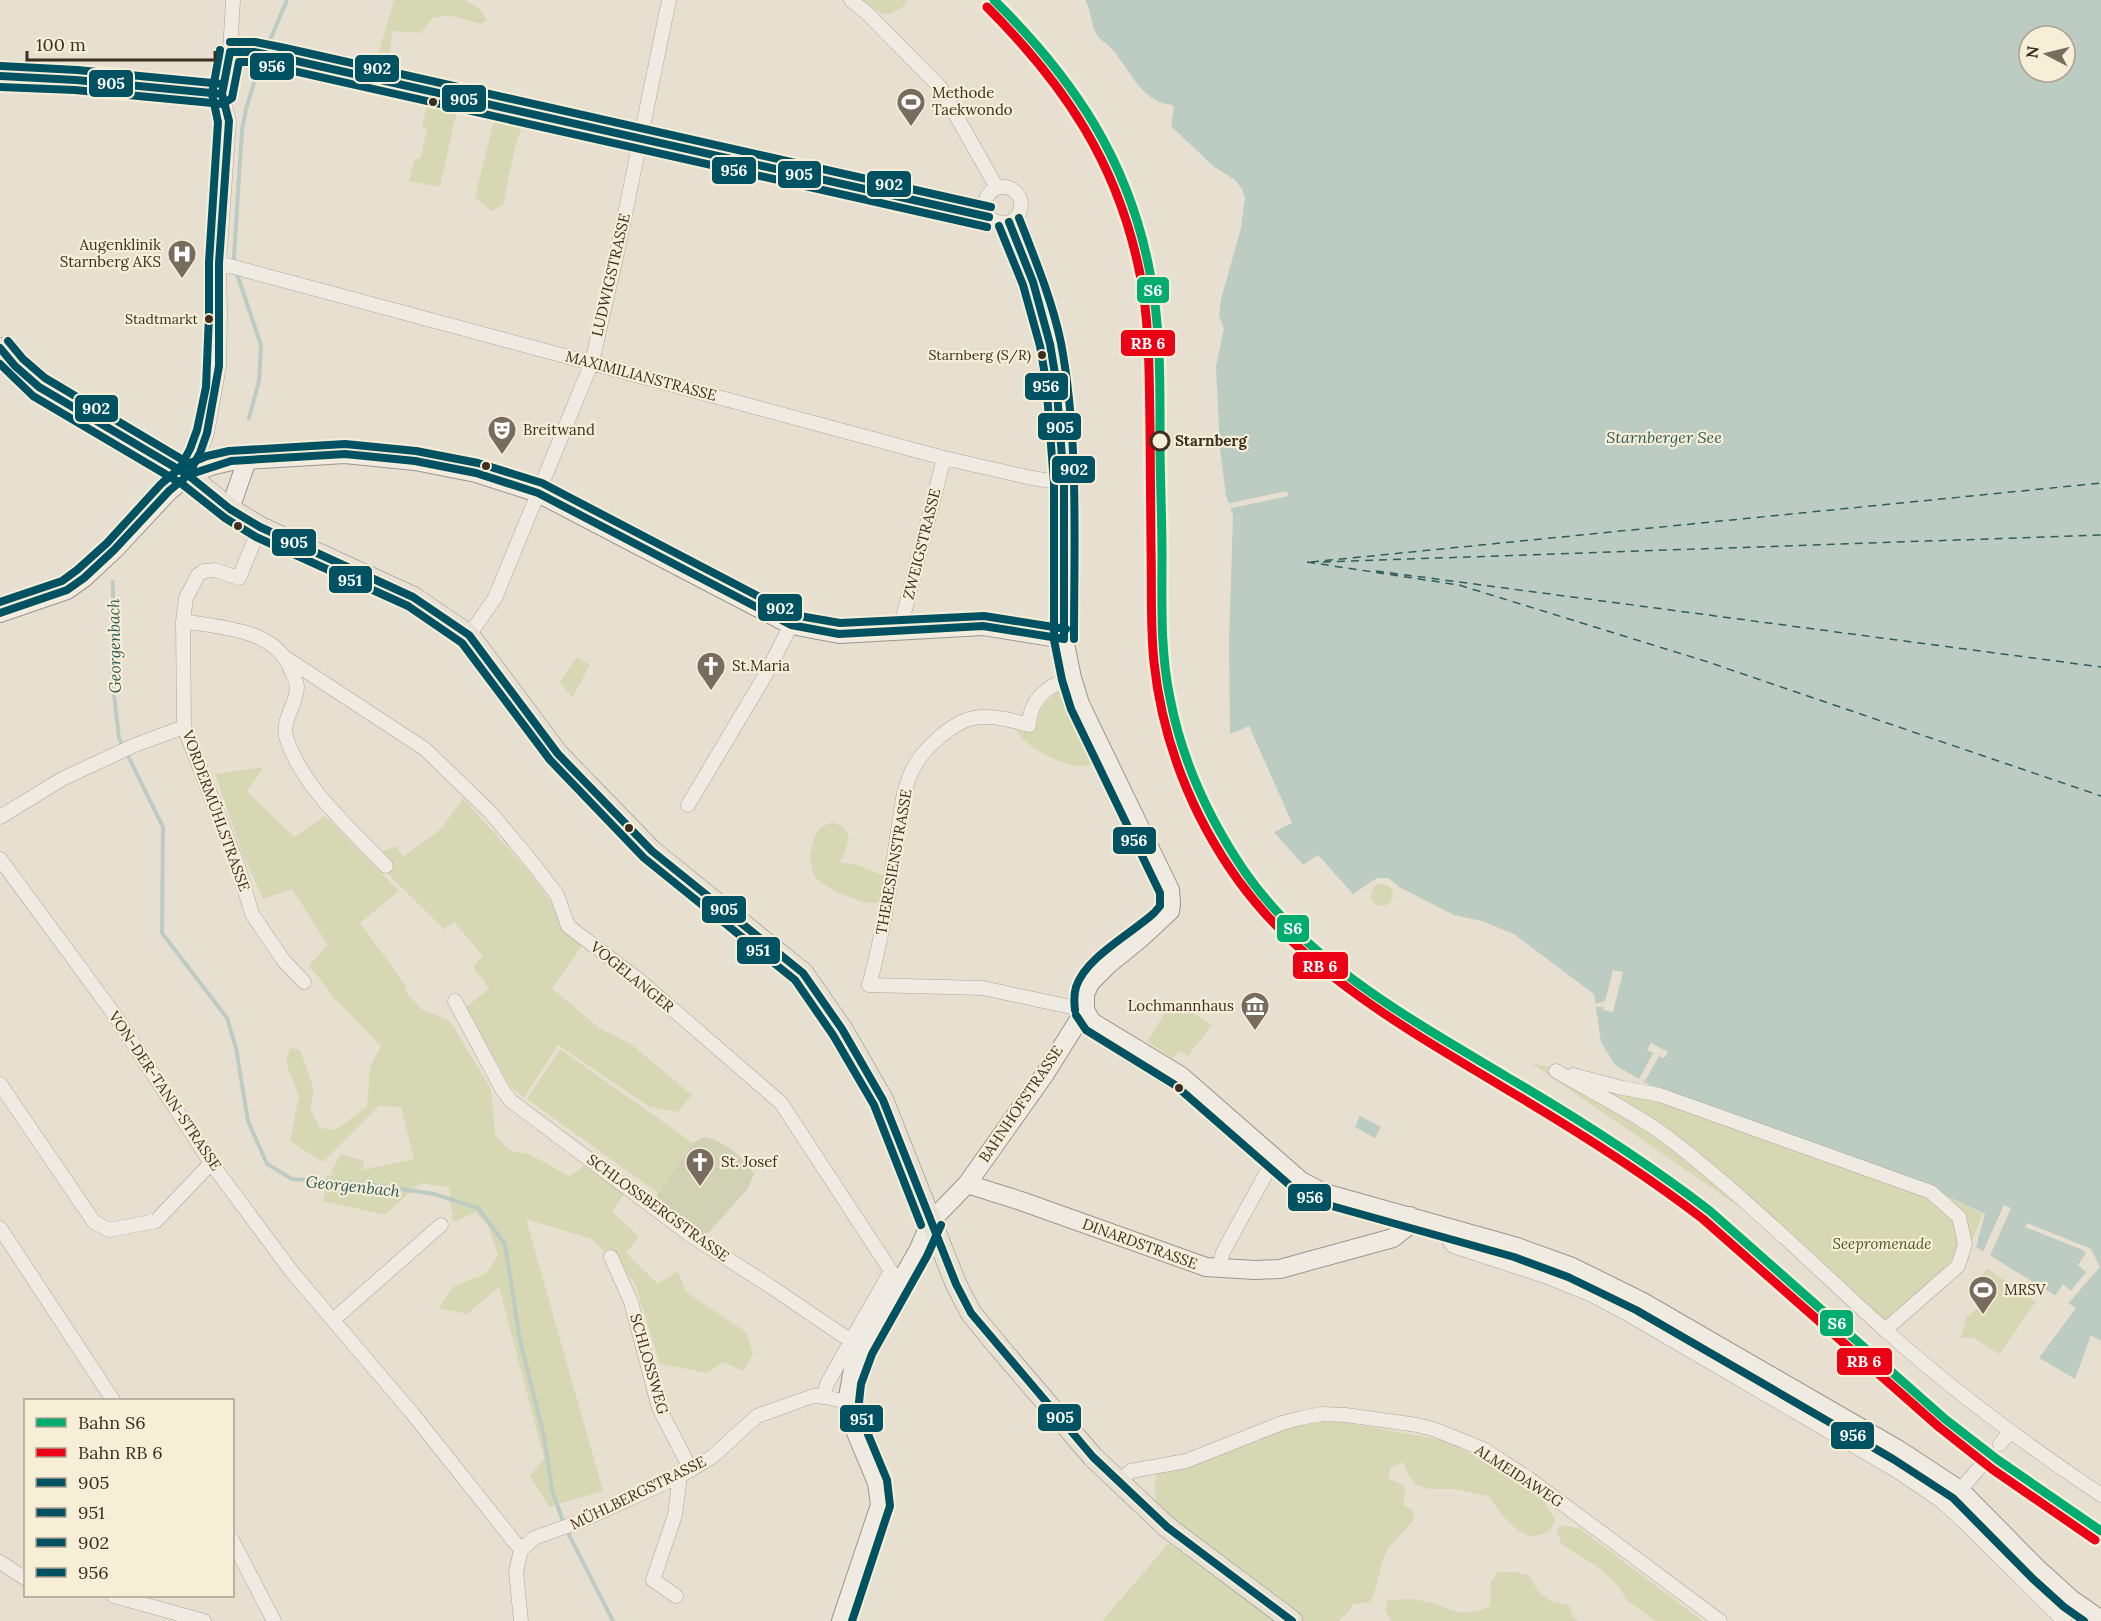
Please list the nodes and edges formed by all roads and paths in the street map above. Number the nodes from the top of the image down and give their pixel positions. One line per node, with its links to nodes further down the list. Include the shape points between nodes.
1 (233, 0): 4 (street)
2 (669, 0): 7 (street, LUDWIGSTRASSE)
3 (850, 0): 8 (street, via 940,87)
4 (230, 52): 6 (street); 7 (street, via 273,56)
5 (0, 76): 6 (street)
6 (222, 94): 11 (street, via 229,121)
7 (641, 139): 9 (street); 13 (street, LUDWIGSTRASSE)
8 (997, 188): 9 (street, via 986,201); 10 (street, via 1010,188 1019,196 1021,208)
9 (989, 217): 10 (street, via 998,223)
10 (1009, 222): 18 (street, via 1033,282 1050,344)
11 (223, 265): 13 (street, MAXIMILIANSTRASSE); 17 (street, via 216,388 207,433)
12 (0, 348): 14 (main road)
13 (592, 362): 15 (street, MAXIMILIANSTRASSE); 19 (street, LUDWIGSTRASSE)
14 (7, 370): 17 (main road)
15 (944, 458): 18 (street, MAXIMILIANSTRASSE); 25 (street, ZWEIGSTRASSE)
16 (248, 460): 17 (street, via 211,466); 19 (street, via 345,454 415,460 476,473); 20 (street)
17 (188, 475): 20 (main road); 22 (street, via 84,578 67,590)
18 (1064, 483): 27 (street)
19 (538, 493): 24 (street); 26 (street, LUDWIGSTRASSE, via 495,598)
20 (231, 509): 21 (main road)
21 (260, 526): 23 (street, VORDERMÜHLSTRASSE, via 239,578 215,570 198,575 186,598); 26 (main road, via 413,597)
22 (0, 613)
23 (183, 621): 28 (street, via 246,632 261,638); 30 (street, VORDERMÜHLSTRASSE)
24 (792, 625): 25 (street, via 839,634); 31 (street)
25 (900, 629): 27 (street, via 983,626)
26 (469, 635): 43 (main road, via 558,754 630,829 803,973 842,1029 883,1100)
27 (1064, 639): 29 (street)
28 (286, 658): 34 (street, via 297,686 285,726 286,738 304,776); 51 (street, VOGELANGER, via 425,749 491,813 535,866 557,895 568,926 639,980 781,1103 891,1271)
29 (1072, 678): 37 (street, BAHNHOFSTRASSE, via 1080,704 1170,890 1171,904 1165,917 1090,983); 37 (street, THERESIENSTRASSE, via 1056,682 1044,691 1032,708 1029,724 997,717 971,718 946,733 918,759 904,793 886,916 869,986 983,988)
30 (184, 727): 32 (street, via 62,779); 35 (street, VORDERMÜHLSTRASSE, via 238,866 252,914 284,961)
31 (688, 805)
32 (0, 817)
33 (0, 859): 40 (street, VON-DER-TANN-STRASSE, via 114,1014)
34 (386, 866)
35 (304, 982)
36 (455, 1000): 51 (street, SCHLOSSBERGSTRASSE, via 511,1101 690,1235)
37 (1085, 1010): 39 (street, via 1092,1022 1189,1083); 41 (street, BAHNHOFSTRASSE)
38 (0, 1084): 40 (street, via 94,1222 109,1230 156,1221)
39 (1274, 1159): 42 (street, via 1301,1181 1324,1193); 48 (street, via 1224,1252)
40 (211, 1163): 49 (street, VON-DER-TANN-STRASSE)
41 (967, 1185): 43 (street, BAHNHOFSTRASSE); 48 (street, DINARDSTRASSE)
42 (1410, 1216): 44 (street); 48 (street, DINARDSTRASSE, via 1407,1227 1393,1238 1280,1269)
43 (931, 1221): 54 (street, via 862,1350); 59 (main road, via 971,1313 1054,1413)
44 (1437, 1224): 60 (street, via 1572,1267 1641,1301 1899,1450); 75 (street, via 1453,1246 1592,1295 1897,1472 1940,1500)
45 (441, 1225): 49 (street)
46 (0, 1228): 53 (street)
47 (611, 1257): 58 (street, SCHLOSSWEG, via 631,1302 659,1408)
48 (1219, 1269)
49 (333, 1320): 63 (street, VON-DER-TANN-STRASSE)
50 (1885, 1330): 50 (street, via 1746,1203 1664,1136 1556,1071 1660,1095 1931,1192 1959,1217 1965,1244 1958,1266); 55 (street)
51 (851, 1341): 52 (street, via 826,1384)
52 (823, 1397): 54 (street, MÜHLBERGSTRASSE); 58 (street, MÜHLBERGSTRASSE, via 813,1396 757,1416 723,1448)
53 (112, 1399)
54 (848, 1402): 72 (street, via 854,1431 877,1483 880,1505)
55 (2010, 1432): 56 (street); 61 (street)
56 (2000, 1444)
57 (1987, 1459): 60 (street)
58 (685, 1473): 63 (street, MÜHLBERGSTRASSE, via 534,1538); 66 (street, via 653,1580)
59 (1118, 1482): 73 (main road, via 1167,1527); 74 (street, ALMEIDAWEG, via 1131,1471 1186,1461 1301,1418 1346,1415 1417,1425 1483,1449)
60 (1960, 1490): 68 (street, via 2039,1570)
61 (2101, 1495)
62 (234, 1544): 70 (street)
63 (521, 1550): 71 (street, via 516,1572)
64 (0, 1562): 65 (street)
65 (24, 1578)
66 (676, 1596)
67 (118, 1597): 69 (street)
68 (2101, 1620)
69 (204, 1621)
70 (274, 1621)
71 (521, 1621)
72 (841, 1621)
73 (1292, 1621)
74 (1720, 1621)
75 (2064, 1621)

